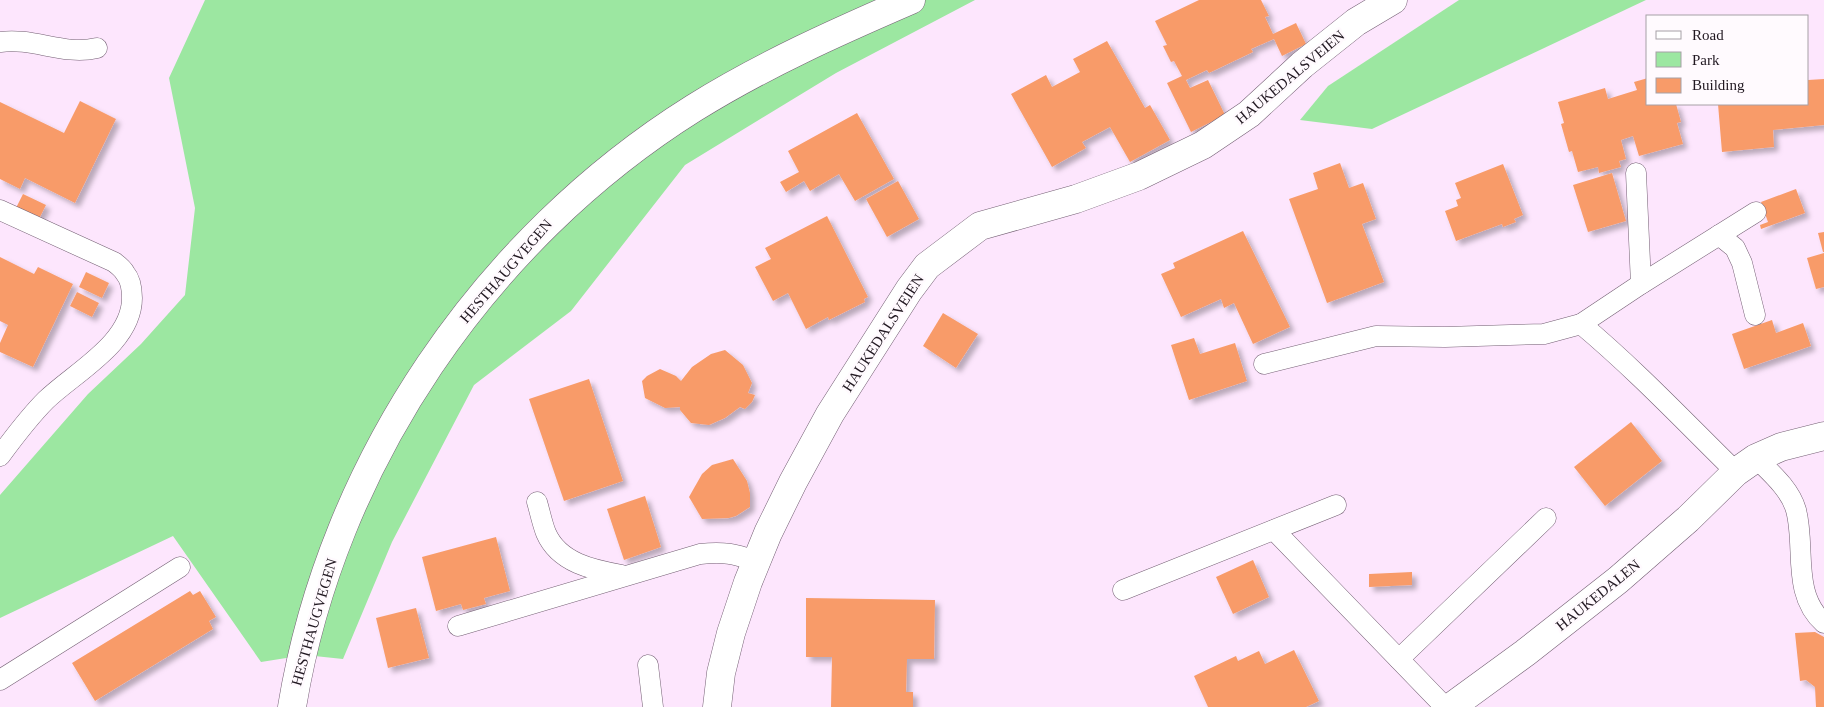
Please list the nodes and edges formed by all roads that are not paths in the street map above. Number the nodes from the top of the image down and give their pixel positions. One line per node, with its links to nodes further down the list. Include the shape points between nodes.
1 (912, 0): 29 (street, HESTHAUGVEGEN, via 761,69 694,108 599,177 556,215 512,261 434,357 372,462 346,517 326,571 308,631)
2 (1393, 0): 20 (street, HAUKEDALSVEIEN, via 1356,22 1302,65 1249,114 1203,145 1139,176 1076,199 980,226 928,266 909,290 830,414)
3 (0, 42): 4 (lane, via 16,40 84,52)
4 (97, 48)
5 (1636, 173): 9 (lane)
6 (0, 210): 14 (lane, via 114,262 125,272 132,287 132,307 124,328 104,352 46,400)
7 (1756, 212): 8 (lane)
8 (1719, 234): 9 (lane); 10 (lane, via 1735,248 1742,263)
9 (1641, 284): 11 (lane)
10 (1756, 315)
11 (1581, 324): 12 (lane, via 1544,334 1376,336); 15 (lane)
12 (1264, 364)
13 (1824, 436): 15 (street, HAUKEDALEN, via 1781,447)
14 (0, 456)
15 (1746, 465): 24 (lane, via 1784,487 1796,508 1805,594); 33 (street, HAUKEDALEN, via 1618,580)
16 (537, 502): 22 (lane, via 546,533 561,553 597,570)
17 (1336, 505): 19 (lane)
18 (1546, 518): 26 (lane)
19 (1274, 530): 23 (lane); 26 (lane)
20 (756, 561): 22 (lane, via 720,552 700,554); 31 (street, HAUKEDALSVEIEN, via 731,634)
21 (180, 567): 28 (lane)
22 (626, 576): 25 (lane)
23 (1123, 590)
24 (1824, 622)
25 (458, 626)
26 (1399, 659): 32 (lane)
27 (648, 665): 30 (lane)
28 (0, 680)
29 (292, 707)
30 (653, 707)
31 (717, 707)
32 (1445, 707)
33 (1451, 707)

